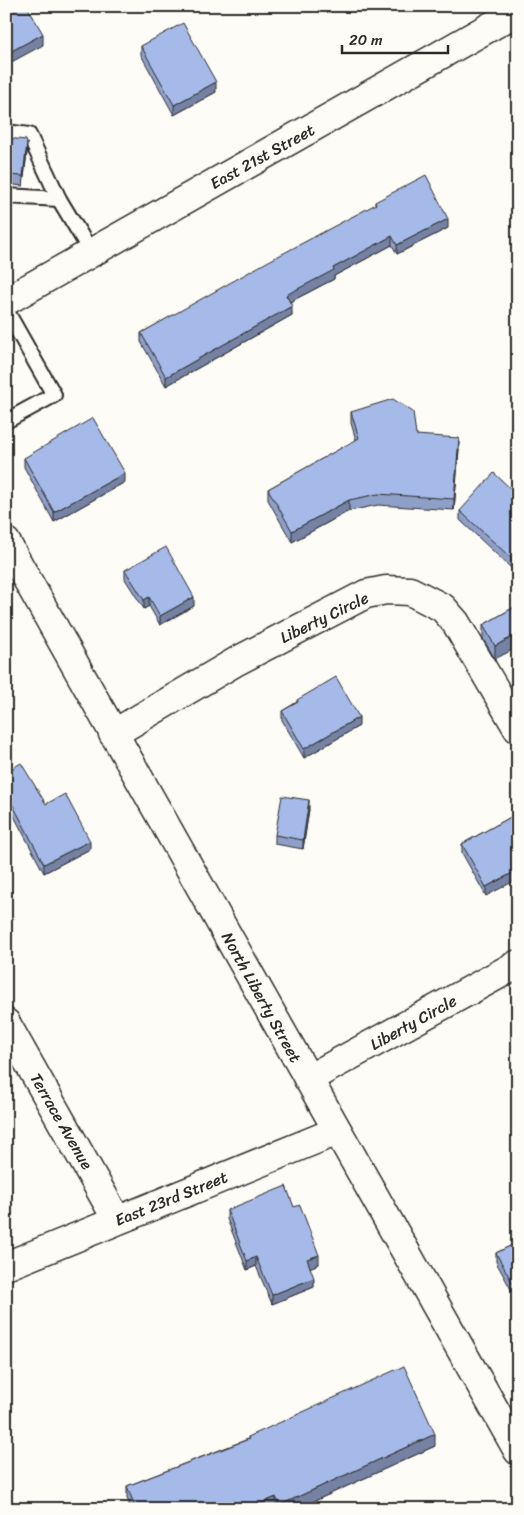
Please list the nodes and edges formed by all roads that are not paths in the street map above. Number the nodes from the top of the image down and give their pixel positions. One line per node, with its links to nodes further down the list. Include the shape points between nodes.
1 (518, 11): 5 (street, East 21st Street)
2 (6, 132): 4 (lane, via 29,135)
3 (6, 196): 4 (lane)
4 (59, 199): 5 (lane)
5 (91, 252): 6 (street, East 21st Street)
6 (6, 301)
7 (6, 310): 8 (lane, via 54,395)
8 (6, 421)
9 (6, 542): 11 (street, North Liberty Street)
10 (518, 729): 11 (street, Liberty Circle, via 456,623 443,608 410,591 386,590 366,594 237,661)
11 (113, 734): 14 (street, North Liberty Street)
12 (518, 964): 14 (street, Liberty Circle)
13 (6, 1023): 16 (street, Terrace Avenue)
14 (308, 1079): 15 (street, North Liberty Street)
15 (337, 1131): 16 (street, East 23rd Street); 18 (street, North Liberty Street)
16 (117, 1220): 17 (street, East 23rd Street)
17 (6, 1266)
18 (511, 1424): 19 (street, North Liberty Street)
19 (518, 1452)

